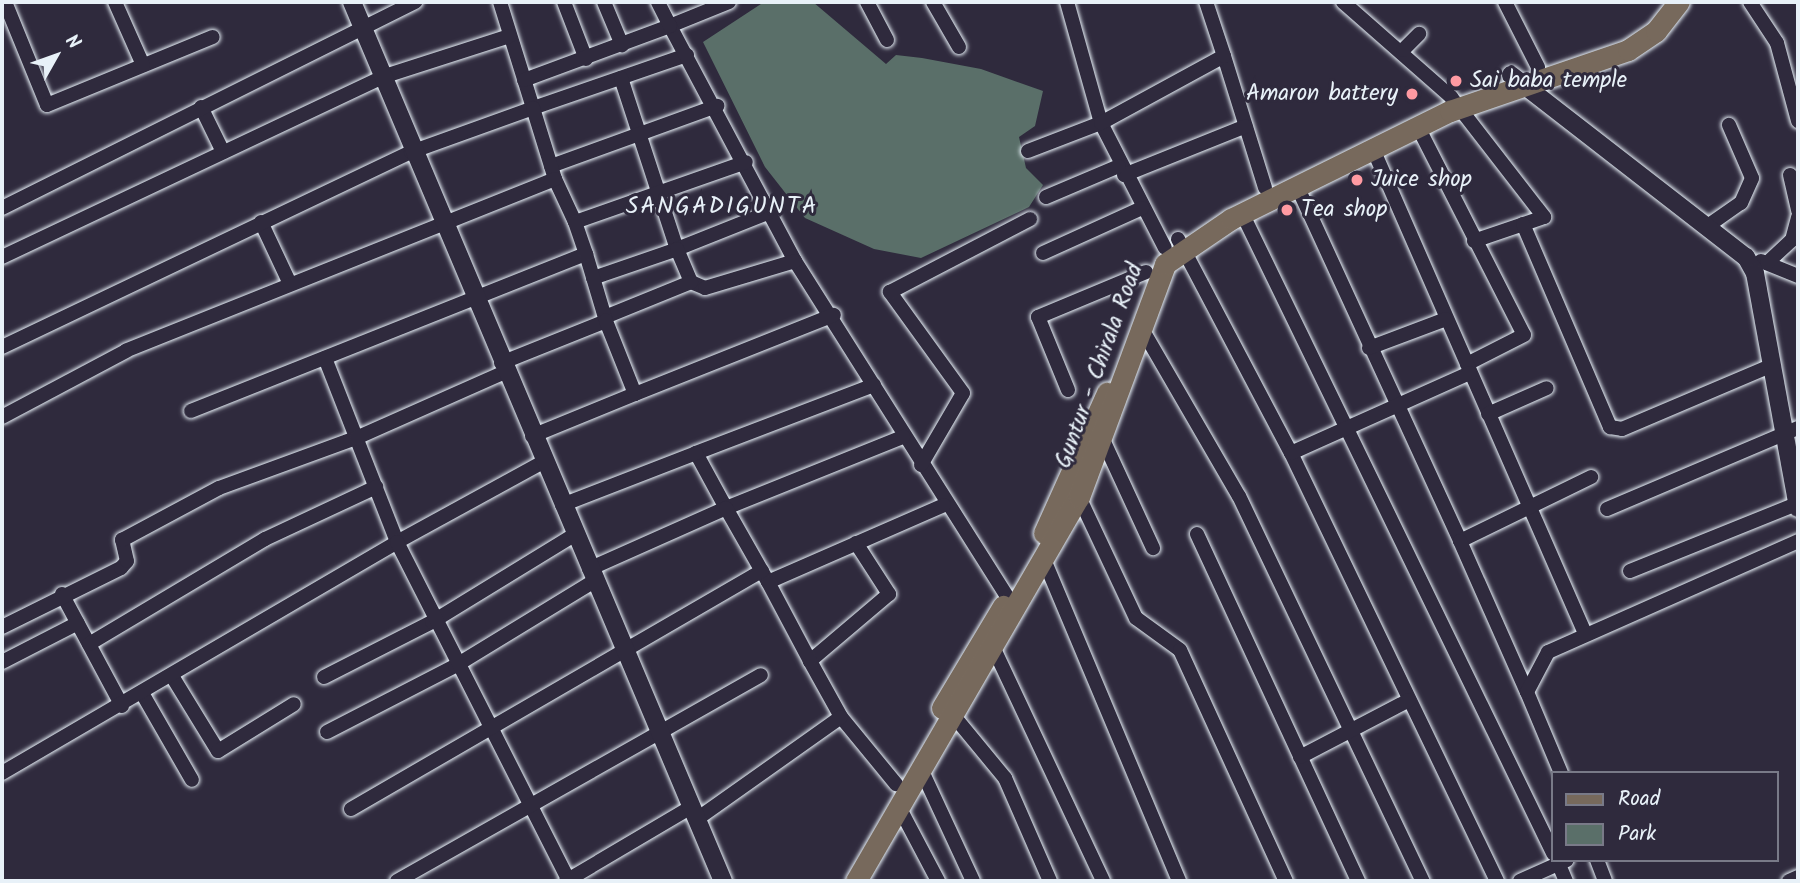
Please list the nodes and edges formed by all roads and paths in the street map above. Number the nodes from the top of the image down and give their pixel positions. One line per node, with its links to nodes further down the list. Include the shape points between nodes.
1 (5, 2): 31 (street, via 47,105)
2 (115, 2): 31 (street)
3 (352, 2): 19 (street)
4 (416, 2): 19 (street)
5 (500, 2): 22 (street)
6 (564, 2): 30 (street)
7 (604, 2): 25 (street)
8 (657, 2): 20 (street)
9 (726, 2): 20 (street)
10 (867, 2): 24 (street)
11 (933, 2): 26 (street)
12 (1067, 2): 43 (street)
13 (1206, 2): 29 (street)
14 (1343, 2): 27 (street)
15 (1505, 2): 32 (street)
16 (1662, 2): 32 (main road, Guntur - Chirala Road, via 1620,38)
17 (1679, 2): 36 (main road, Guntur - Chirala Road, via 1656,31 1628,50)
18 (1750, 2): 37 (street, via 1777,43)
19 (362, 24): 33 (street); 40 (street)
20 (670, 26): 25 (street); 28 (street)
21 (1419, 34): 27 (street)
22 (510, 36): 33 (street); 35 (street)
23 (213, 37): 31 (street)
24 (887, 40)
25 (622, 45): 30 (street)
26 (959, 47)
27 (1403, 50): 38 (street)
28 (687, 55): 34 (street); 39 (street)
29 (1224, 56): 43 (street); 45 (street)
30 (586, 59): 35 (street)
31 (143, 65)
32 (1538, 67): 36 (main road, Guntur - Chirala Road)
33 (382, 77): 50 (street); 51 (street)
34 (621, 78): 41 (street); 47 (street)
35 (524, 80): 41 (street)
36 (1517, 80): 38 (main road, Guntur - Chirala Road); 71 (street)
37 (1794, 90): 42 (street)
38 (1456, 102): 46 (main road, Guntur - Chirala Road); 57 (main road, Guntur - Chirala Road); 70 (street, via 1544,217)
39 (717, 106): 47 (street); 52 (street)
40 (201, 107): 50 (street); 60 (street)
41 (533, 108): 51 (street); 54 (street)
42 (1798, 121)
43 (1101, 123): 49 (street); 53 (street)
44 (1729, 125): 71 (street, via 1752,178 1741,203)
45 (1246, 126): 53 (street); 57 (street)
46 (1418, 127): 48 (main road, Guntur - Chirala Road); 72 (street)
47 (640, 134): 54 (street); 58 (street)
48 (1373, 149): 56 (main road, Guntur - Chirala Road); 89 (street)
49 (1028, 151)
50 (223, 152): 77 (street)
51 (411, 152): 67 (street); 69 (street)
52 (747, 162): 58 (street); 63 (street)
53 (1121, 170): 59 (street); 61 (street)
54 (553, 173): 68 (street); 69 (street)
55 (1790, 175): 62 (street)
56 (1297, 186): 64 (main road, Guntur - Chirala Road); 92 (street)
57 (1265, 188): 73 (main road, Guntur - Chirala Road)
58 (660, 194): 68 (street); 74 (street)
59 (1046, 197)
60 (2, 208)
61 (1142, 208): 73 (street); 75 (street)
62 (1798, 211)
63 (770, 212): 74 (street); 79 (street)
64 (1242, 213): 73 (main road, Guntur - Chirala Road); 105 (street)
65 (1798, 216): 80 (street, via 1792,240)
66 (1030, 219): 114 (street, via 890,292 963,393)
67 (261, 222): 85 (street); 91 (street)
68 (575, 222): 76 (street)
69 (441, 224): 85 (street); 86 (street)
70 (1523, 224): 72 (street); 94 (street, via 1610,427 1622,429)
71 (1709, 225): 78 (street)
72 (1474, 241): 96 (street, via 1524,335)
73 (1176, 245): 81 (main road, Guntur - Chirala Road); 90 (main road, Guntur - Chirala Road, via 1156,279); 112 (street)
74 (677, 249): 83 (street); 84 (street)
75 (1043, 253)
76 (586, 254): 83 (street); 86 (street)
77 (2, 257)
78 (1746, 257): 80 (street); 94 (street)
79 (795, 261): 84 (street, via 705,288); 87 (street)
80 (1768, 263): 82 (street)
81 (1146, 272): 99 (street, via 1038,317); 136 (main road, Guntur - Chirala Road, via 1085,448)
82 (1798, 276)
83 (593, 278): 88 (street)
84 (691, 282): 88 (street)
85 (290, 284): 104 (street, via 126,351)
86 (473, 299): 93 (street); 95 (street)
87 (834, 315): 97 (street); 100 (street)
88 (606, 319): 95 (street); 100 (street)
89 (1446, 319): 92 (street); 96 (street)
90 (1142, 329): 110 (main road, Guntur - Chirala Road); 157 (street, via 1239,496)
91 (2, 347)
92 (1369, 348): 101 (street)
93 (325, 358): 102 (street); 109 (street)
94 (1773, 365): 106 (street)
95 (503, 368): 107 (street); 109 (street)
96 (1468, 368): 101 (street); 103 (street)
97 (874, 385): 108 (street); 111 (street)
98 (1547, 388): 103 (street)
99 (1068, 390)
100 (635, 394): 107 (street)
101 (1398, 404): 105 (street); 126 (street)
102 (191, 411)
103 (1488, 414): 121 (street)
104 (2, 417)
105 (1350, 426): 112 (street); 171 (street)
106 (1792, 431): 118 (street); 123 (street)
107 (532, 436): 113 (street)
108 (903, 437): 114 (street); 122 (street)
109 (356, 438): 116 (street); 135 (street, via 223,486 122,540 127,561 121,568)
110 (1104, 442): 117 (main road, Guntur - Chirala Road); 130 (street)
111 (696, 453): 119 (street); 122 (street)
112 (1291, 453): 152 (street)
113 (543, 462): 119 (street); 128 (street)
114 (921, 465): 120 (street)
115 (1591, 477): 121 (street)
116 (376, 487): 128 (street); 141 (street, via 250,548)
117 (1079, 498): 131 (main road, Guntur - Chirala Road); 186 (street, via 1136,618 1180,650)
118 (1798, 501): 132 (street)
119 (562, 505): 125 (street)
120 (944, 505): 129 (street); 136 (street)
121 (1529, 507): 126 (street); 140 (street)
122 (726, 508): 133 (street); 134 (street)
123 (1607, 509)
124 (1197, 534): 161 (street)
125 (574, 535): 133 (street); 137 (street)
126 (1460, 541): 150 (street)
127 (1798, 541): 140 (street)
128 (397, 542): 137 (street); 148 (street)
129 (856, 543): 134 (street); 144 (street, via 889,594)
130 (1153, 548)
131 (1045, 562): 142 (main road, Guntur - Chirala Road); 185 (street)
132 (1630, 571)
133 (592, 575): 143 (street); 146 (street)
134 (765, 576): 143 (street); 144 (street)
135 (62, 594): 138 (street); 139 (street)
136 (1008, 598): 166 (main road, Guntur - Chirala Road)
137 (432, 622): 146 (street); 149 (street)
138 (78, 623): 141 (street); 145 (street)
139 (2, 627)
140 (1584, 631): 150 (street, via 1548,652)
141 (89, 644): 154 (street)
142 (994, 649): 155 (main road, Guntur - Chirala Road); 184 (street)
143 (625, 653): 159 (street); 160 (street)
144 (810, 660): 156 (street)
145 (2, 662)
146 (455, 666): 158 (street); 160 (street)
147 (761, 675): 159 (street)
148 (172, 676): 151 (street); 153 (street, via 218,751)
149 (324, 677)
150 (1527, 692): 163 (street)
151 (142, 693): 154 (street); 165 (street)
152 (1409, 700): 157 (street); 189 (street)
153 (294, 704)
154 (122, 706): 164 (street)
155 (953, 715): 162 (main road, Guntur - Chirala Road); 183 (street, via 1005,778)
156 (841, 717): 166 (street); 170 (street)
157 (1355, 728): 161 (street); 188 (street)
158 (327, 732)
159 (659, 732): 167 (street); 170 (street)
160 (491, 733): 167 (street); 169 (street)
161 (1300, 757): 187 (street)
162 (921, 769): 168 (main road, Guntur - Chirala Road); 182 (street)
163 (1560, 771)
164 (2, 773)
165 (192, 780)
166 (896, 784): 179 (main road, Guntur - Chirala Road)
167 (529, 805): 176 (street); 177 (street)
168 (899, 807): 180 (main road, Guntur - Chirala Road); 181 (street)
169 (351, 809)
170 (694, 813): 177 (street); 178 (street)
171 (1552, 844)
172 (1554, 862): 190 (street)
173 (1560, 862): 191 (street)
174 (1598, 862): 192 (street)
175 (1798, 877): 193 (street)
176 (397, 881)
177 (568, 881)
178 (723, 881)
179 (839, 881)
180 (856, 881)
181 (938, 881)
182 (972, 881)
183 (1050, 881)
184 (1103, 881)
185 (1179, 881)
186 (1286, 881)
187 (1358, 881)
188 (1423, 881)
189 (1497, 881)
190 (1520, 881)
191 (1566, 881)
192 (1605, 881)
193 (1789, 881)

